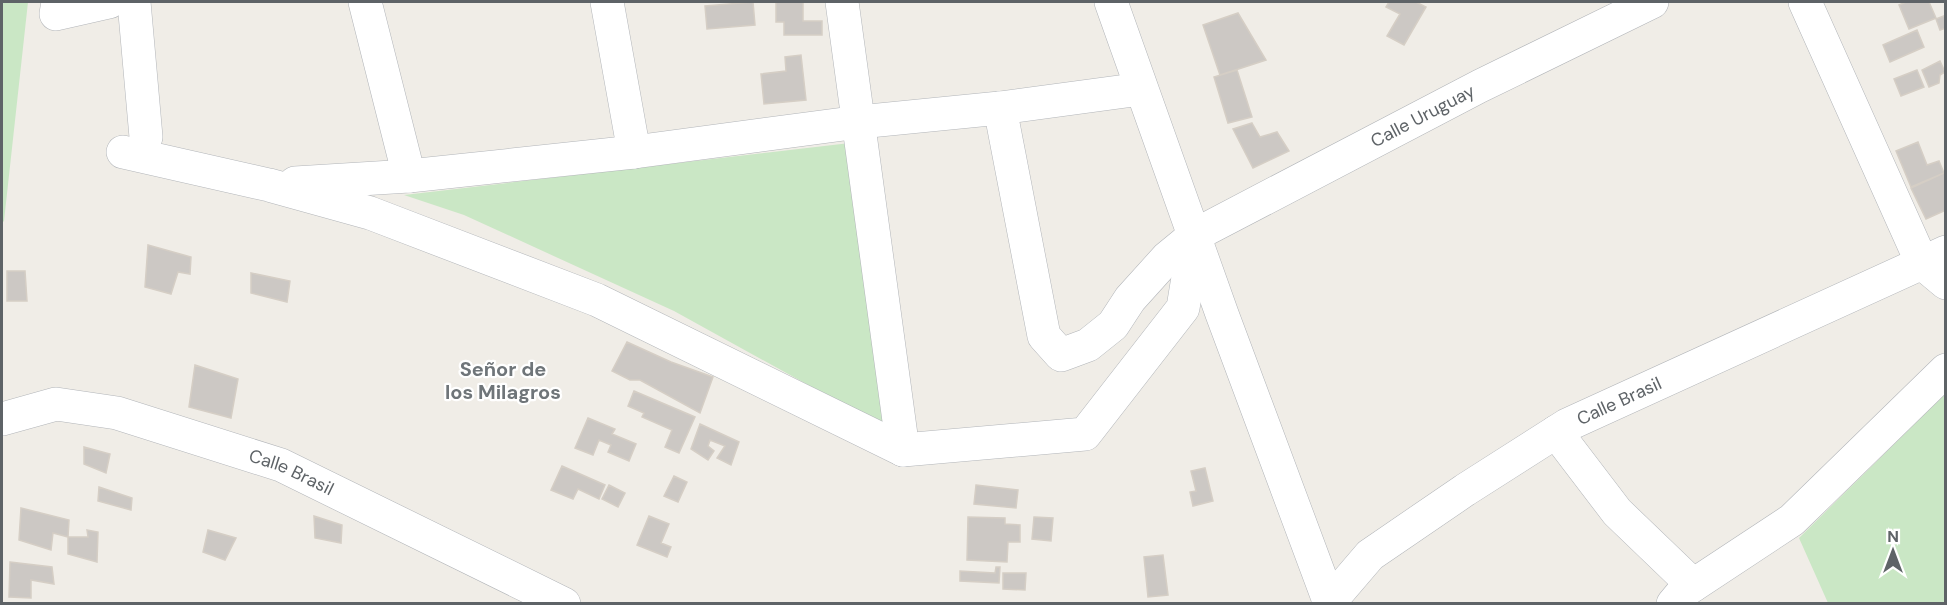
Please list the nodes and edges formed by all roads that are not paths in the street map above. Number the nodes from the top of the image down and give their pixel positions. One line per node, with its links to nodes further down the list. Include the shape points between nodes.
1 (109, 2): 9 (street)
2 (134, 2): 15 (street, via 134,145)
3 (365, 2): 14 (street)
4 (607, 2): 13 (street)
5 (842, 2): 12 (street)
6 (1111, 2): 10 (street)
7 (1652, 2): 16 (street, Calle Uruguay, via 1480,86)
8 (1805, 2): 17 (street)
9 (57, 8)
10 (1141, 89): 11 (street); 16 (street)
11 (1000, 108): 12 (street); 16 (street, Calle Uruguay, via 1044,336 1061,355 1088,345 1113,326 1130,299)
12 (859, 122): 13 (street); 21 (street)
13 (634, 152): 14 (street)
14 (409, 176): 15 (street)
15 (269, 185): 21 (street, via 370,213 597,300)
16 (1195, 235): 21 (street, via 1183,308 1085,434); 23 (street)
17 (1938, 266): 20 (street, Calle Brasil)
18 (1946, 370): 22 (street, via 1792,519)
19 (2, 419): 24 (street, Calle Brasil, via 56,404 117,413 281,465)
20 (1556, 432): 22 (street); 23 (street, Calle Brasil, via 1370,555)
21 (903, 450)
22 (1683, 594)
23 (1329, 602)
24 (564, 603)

